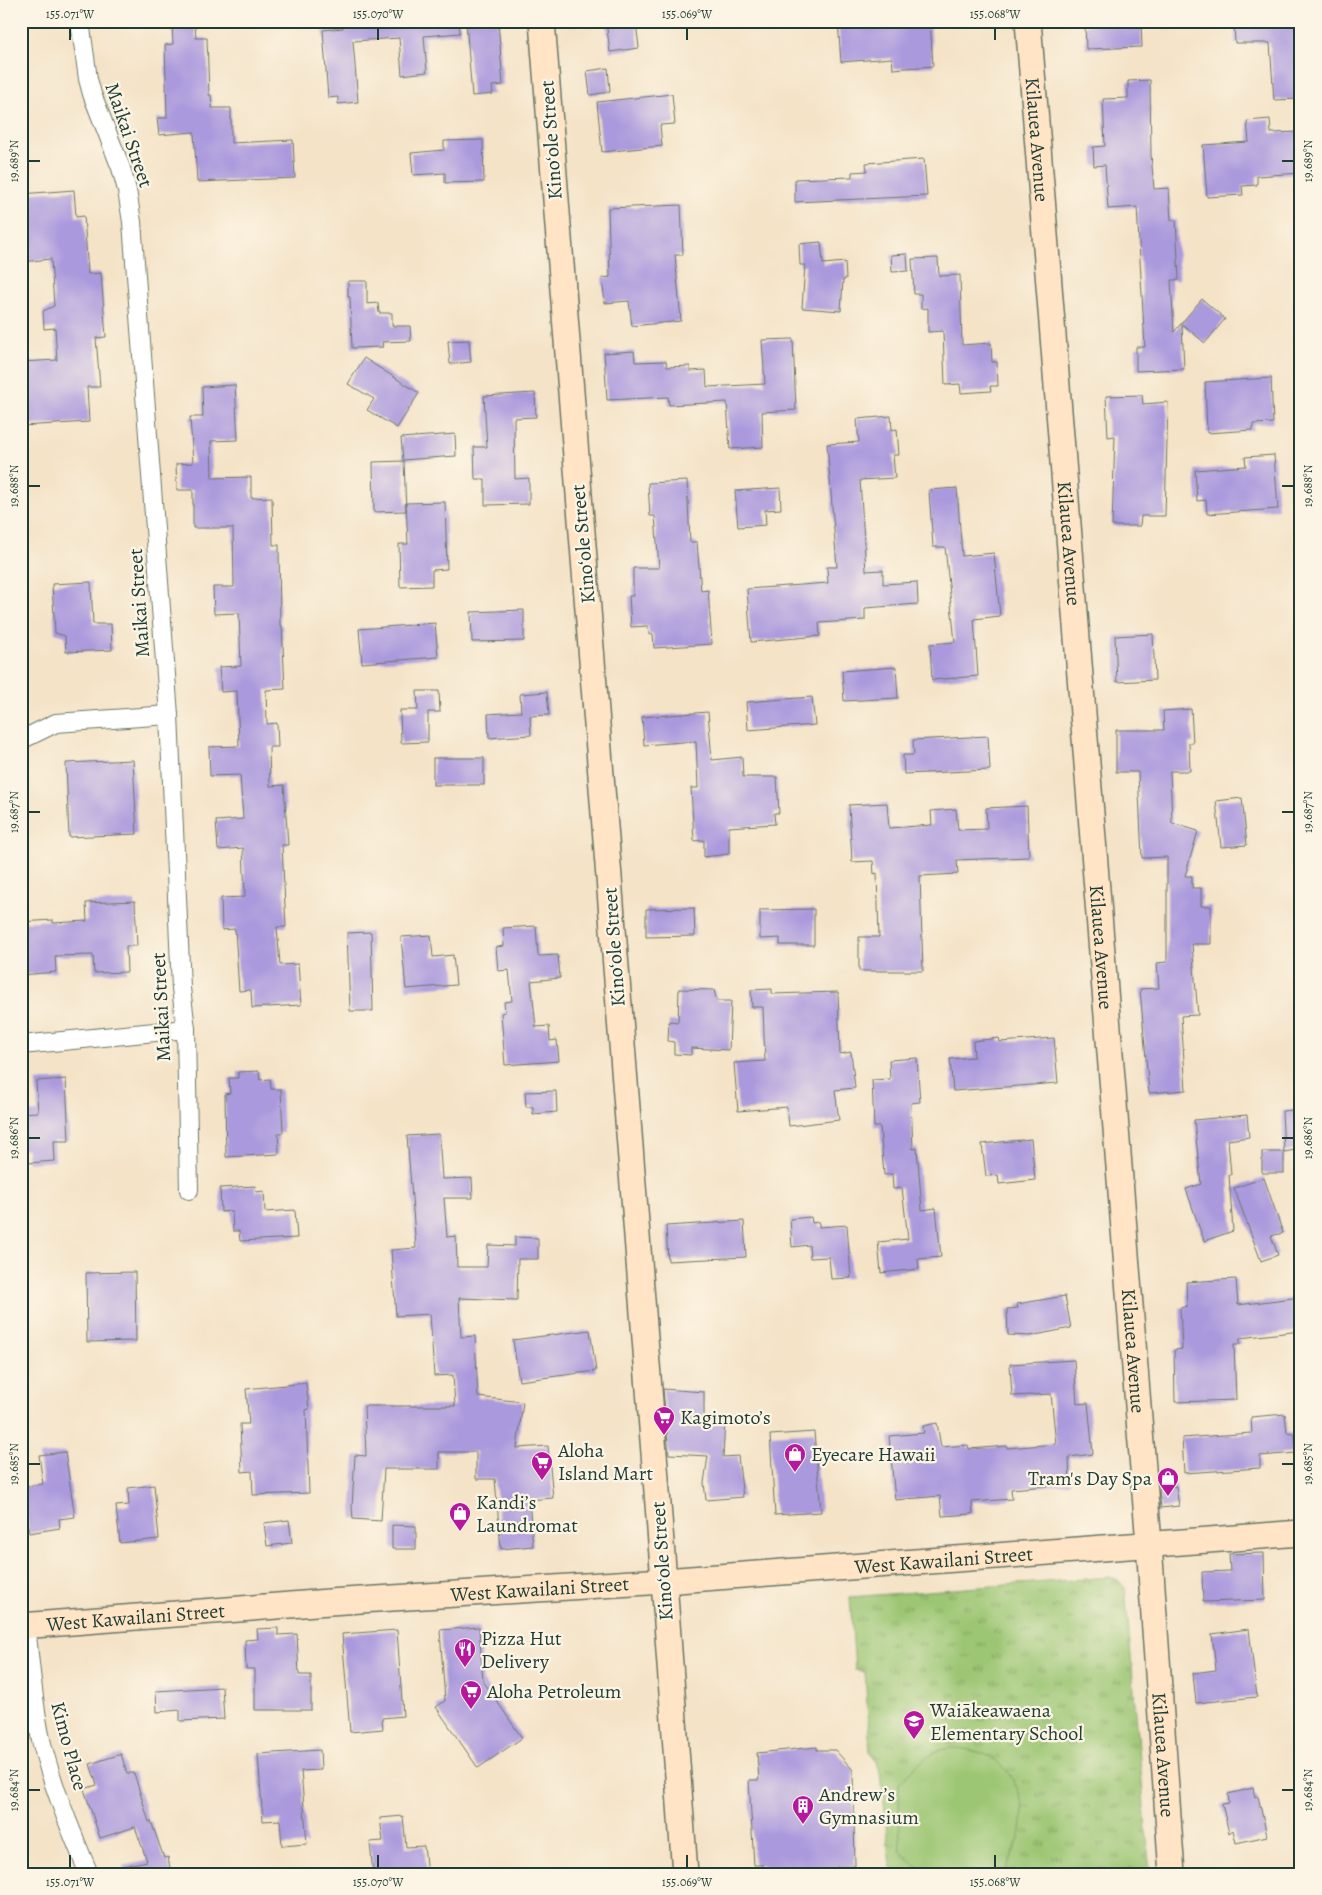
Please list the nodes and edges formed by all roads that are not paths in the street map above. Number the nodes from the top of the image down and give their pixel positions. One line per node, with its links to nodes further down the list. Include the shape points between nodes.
1 (80, 21): 4 (street, Maikai Street, via 92,94 121,168 130,205)
2 (542, 21): 11 (street, Kinoʻole Street)
3 (1028, 21): 10 (street, Kilauea Avenue)
4 (169, 714): 5 (street, via 56,723); 6 (street, Maikai Street, via 181,988)
5 (21, 740)
6 (186, 1029): 7 (street); 8 (street, Maikai Street)
7 (21, 1045)
8 (189, 1190)
9 (1301, 1533): 10 (street, West Kawailani Street)
10 (1148, 1544): 11 (street, West Kawailani Street); 15 (street, Kilauea Avenue)
11 (664, 1581): 12 (street, West Kawailani Street); 14 (street, Kinoʻole Street)
12 (24, 1625): 13 (street, Kimo Place, via 42,1741)
13 (89, 1874)
14 (685, 1874)
15 (1172, 1874)

